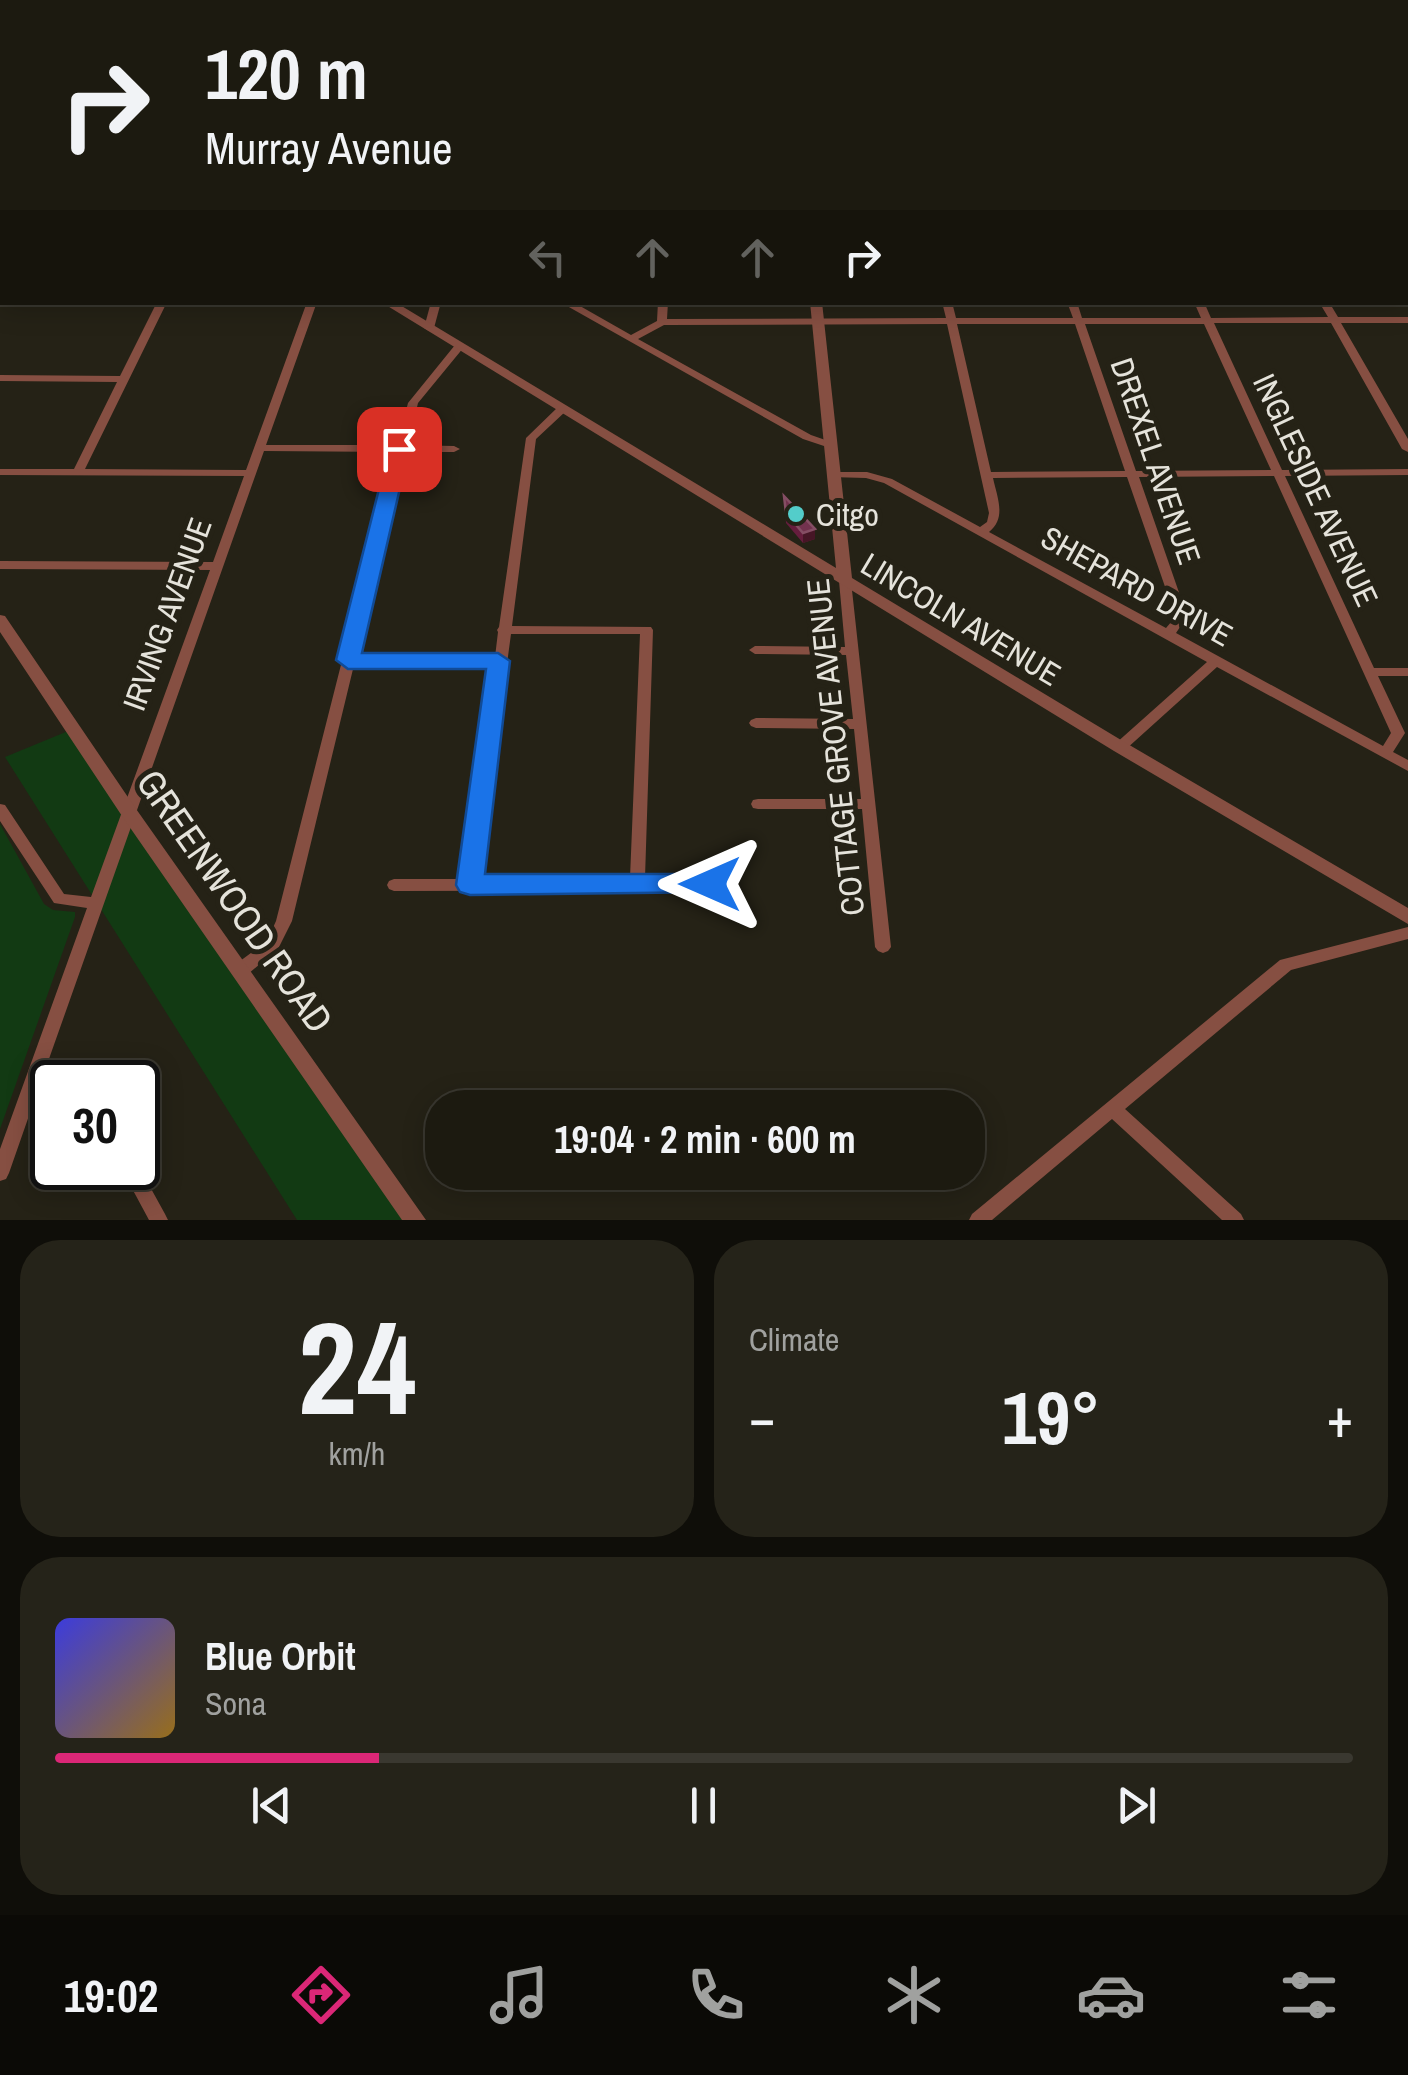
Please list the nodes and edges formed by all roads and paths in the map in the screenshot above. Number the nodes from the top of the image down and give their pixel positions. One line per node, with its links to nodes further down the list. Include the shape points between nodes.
1 (161, 305): 23 (street)
2 (311, 305): 26 (street, IRVING AVENUE)
3 (391, 305): 19 (street, LINCOLN AVENUE)
4 (435, 305): 19 (street)
5 (570, 305): 20 (street)
6 (663, 305): 15 (street)
7 (816, 305): 18 (street, COTTAGE GROVE AVENUE)
8 (948, 305): 16 (street)
9 (1073, 305): 17 (street, DREXEL AVENUE)
10 (1200, 305): 14 (street, INGLESIDE AVENUE)
11 (1326, 305): 12 (street)
12 (1334, 320): 13 (street); 14 (street); 27 (street)
13 (1408, 320)
14 (1208, 321): 17 (street); 33 (street, INGLESIDE AVENUE)
15 (662, 322): 18 (street); 20 (street)
16 (951, 322): 17 (street); 18 (street); 37 (street)
17 (1079, 322): 35 (street, DREXEL AVENUE)
18 (818, 323): 25 (street, COTTAGE GROVE AVENUE)
19 (429, 328): 21 (street, LINCOLN AVENUE)
20 (630, 339): 25 (street)
21 (459, 347): 24 (street, LINCOLN AVENUE); 28 (street, via 419,392)
22 (0, 378): 23 (street)
23 (124, 379): 31 (street)
24 (562, 409): 40 (street, LINCOLN AVENUE); 45 (street, via 531,438)
25 (830, 445): 36 (street, COTTAGE GROVE AVENUE)
26 (259, 448): 28 (street); 34 (street, IRVING AVENUE)
27 (1408, 448)
28 (399, 449): 29 (street); 49 (street)
29 (454, 449)
30 (0, 472): 31 (street)
31 (78, 472): 34 (street)
32 (1408, 472): 33 (street)
33 (1278, 473): 35 (street); 52 (street, INGLESIDE AVENUE)
34 (250, 474): 42 (street, IRVING AVENUE)
35 (1132, 474): 37 (street); 46 (street, DREXEL AVENUE, via 1179,614)
36 (834, 475): 38 (street, SHEPARD DRIVE, via 888,481); 39 (street, COTTAGE GROVE AVENUE)
37 (987, 475): 38 (street, via 995,519)
38 (981, 532): 46 (street, SHEPARD DRIVE)
39 (842, 546): 40 (street); 43 (street, COTTAGE GROVE AVENUE)
40 (806, 557): 43 (street, LINCOLN AVENUE)
41 (0, 565): 42 (street)
42 (216, 566): 62 (street, IRVING AVENUE)
43 (845, 581): 48 (street, COTTAGE GROVE AVENUE); 56 (street, LINCOLN AVENUE)
44 (0, 620): 62 (street, GREENWOOD ROAD)
45 (503, 630): 50 (street); 66 (street, via 647,630)
46 (1168, 635): 51 (street, SHEPARD DRIVE)
47 (755, 650): 48 (street)
48 (850, 651): 55 (street, COTTAGE GROVE AVENUE)
49 (348, 660): 50 (street); 71 (street, via 284,921 272,945)
50 (498, 661): 65 (street)
51 (1216, 661): 56 (street); 57 (street, SHEPARD DRIVE)
52 (1370, 672): 53 (street); 57 (street, INGLESIDE AVENUE, via 1398,733)
53 (1408, 672)
54 (756, 723): 55 (street)
55 (858, 724): 60 (street, COTTAGE GROVE AVENUE)
56 (1120, 747): 68 (street, LINCOLN AVENUE)
57 (1385, 754): 58 (street, SHEPARD DRIVE)
58 (1408, 766)
59 (758, 804): 60 (street)
60 (867, 804): 70 (street, COTTAGE GROVE AVENUE)
61 (0, 809): 67 (street, via 59,899)
62 (128, 811): 67 (street, IRVING AVENUE); 71 (street, GREENWOOD ROAD)
63 (394, 884): 65 (street)
64 (710, 884): 66 (street)
65 (470, 885): 66 (street)
66 (637, 885)
67 (96, 903): 72 (street, IRVING AVENUE)
68 (1408, 916)
69 (1408, 934): 74 (street, via 1286,965)
70 (883, 947)
71 (242, 969): 78 (street, GREENWOOD ROAD)
72 (40, 1060)
73 (30, 1087): 75 (street, IRVING AVENUE)
74 (1112, 1109): 79 (street); 80 (street)
75 (0, 1172)
76 (142, 1190): 77 (street)
77 (159, 1220)
78 (415, 1220)
79 (978, 1220)
80 (1235, 1220)

